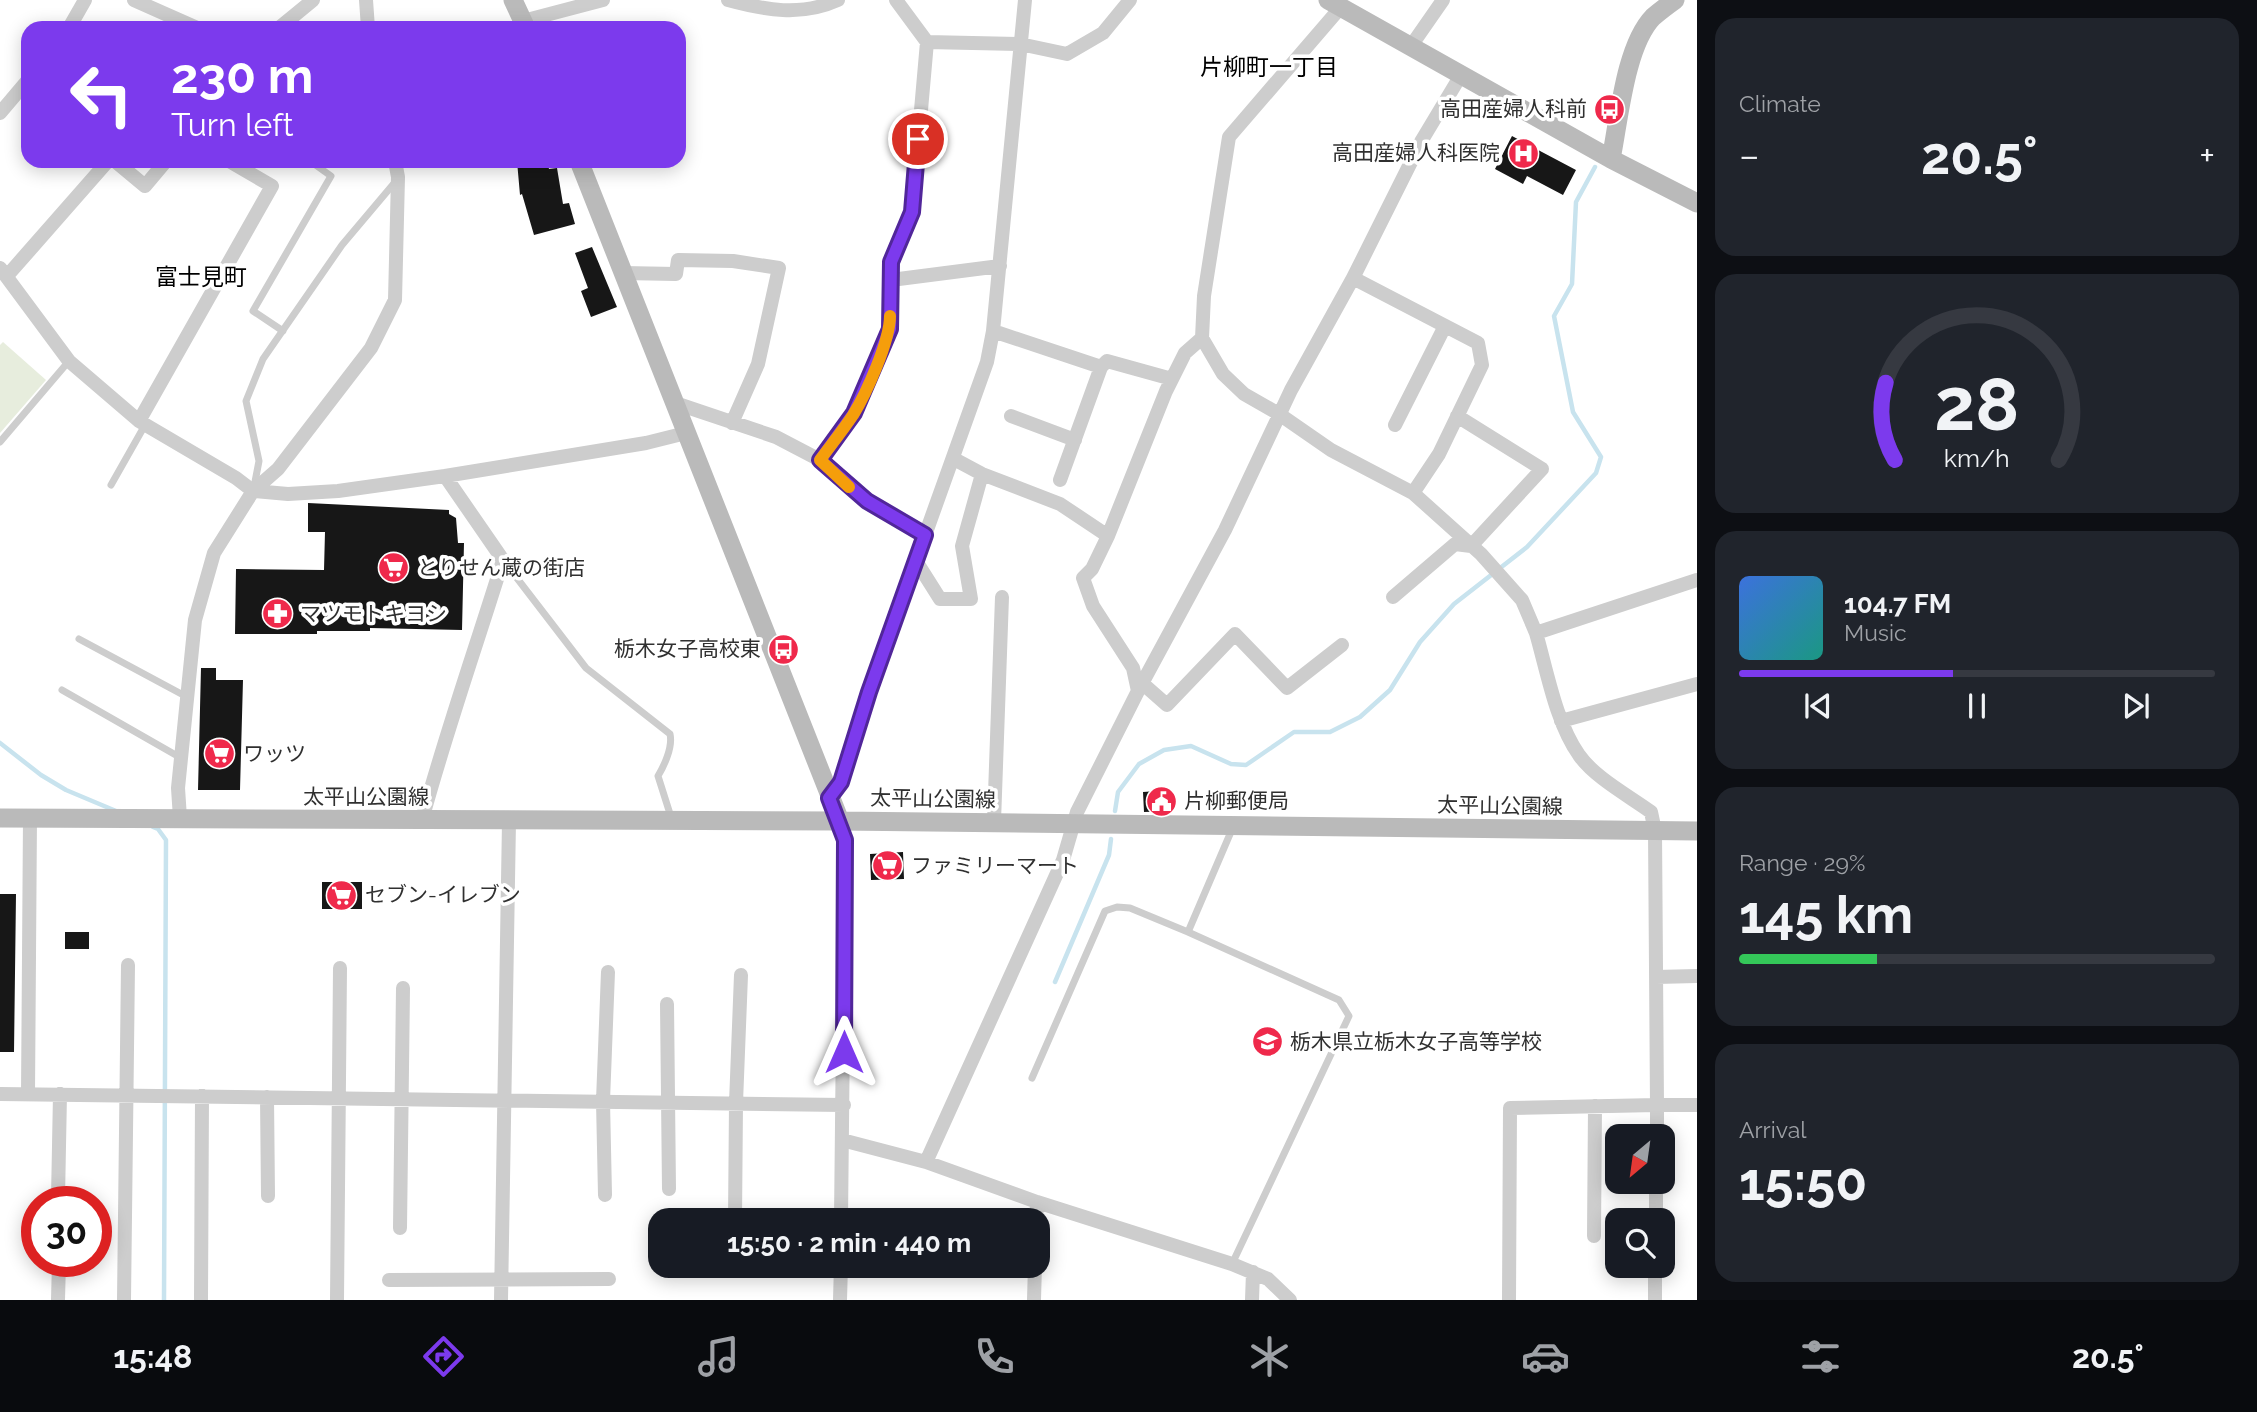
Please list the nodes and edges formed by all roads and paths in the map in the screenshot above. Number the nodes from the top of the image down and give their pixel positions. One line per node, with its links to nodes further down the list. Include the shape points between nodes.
1 (85, 0): 15 (street)
2 (134, 0): 16 (street)
3 (366, 0): 18 (street)
4 (513, 0): 19 (main road)
5 (603, 0): 20 (street)
6 (727, 0): 7 (street, via 787,12)
7 (838, 0)
8 (896, 0): 21 (street)
9 (1025, 0): 22 (street)
10 (1130, 0): 22 (street, via 1103,33 1067,54)
11 (1443, 0): 23 (street)
12 (1675, 0): 27 (main road, via 1653,18 1639,38)
13 (311, 1): 17 (street)
14 (1335, 4): 23 (main road); 45 (street, via 1229,137 1204,296)
15 (73, 21)
16 (181, 21)
17 (287, 21)
18 (368, 21)
19 (523, 21)
20 (534, 21)
21 (927, 42): 22 (street); 41 (street, via 912,212 891,262)
22 (1020, 44): 37 (street)
23 (1412, 46): 24 (main road)
24 (1461, 75): 27 (main road); 40 (street, via 1422,140)
25 (21, 88): 26 (street)
26 (2, 108)
27 (1611, 159): 36 (main road)
28 (101, 168): 38 (street)
29 (123, 168): 30 (street, via 145,186)
30 (160, 168)
31 (241, 168): 53 (street, via 272,186)
32 (320, 168): 43 (lane, via 331,176 253,311)
33 (396, 168): 35 (street)
34 (582, 168): 39 (main road)
35 (398, 177): 43 (lane, via 342,245); 65 (street, via 395,300 371,348 278,469)
36 (1697, 204)
37 (1000, 267): 41 (street); 44 (street)
38 (3, 272): 46 (street)
39 (623, 272): 49 (main road); 54 (street, via 676,274 678,260 779,268 758,365)
40 (1353, 278): 42 (street); 50 (street)
41 (891, 280): 60 (street, via 890,329 880,356 854,413)
42 (1446, 326): 52 (street, via 1478,343 1482,365); 55 (street)
43 (283, 331): 65 (lane, via 263,359 246,401 259,461)
44 (993, 331): 47 (street); 59 (street)
45 (1202, 338): 48 (street, via 1185,353); 50 (street, via 1223,374 1244,394)
46 (69, 362): 53 (street); 58 (lane)
47 (1101, 367): 48 (street, via 1107,361); 57 (street)
48 (1172, 379): 68 (street)
49 (675, 403): 54 (street); 56 (main road)
50 (1279, 414): 66 (street, via 1331,450); 79 (street, via 1225,530)
51 (1011, 416): 57 (street)
52 (1457, 416): 66 (street); 69 (street, via 1542,469)
53 (142, 423): 64 (lane); 65 (street)
54 (732, 423): 60 (street, via 776,437)
55 (1395, 425)
56 (687, 433): 62 (street); 84 (main road)
57 (1075, 440): 63 (street)
58 (0, 442)
59 (954, 458): 61 (street); 67 (street)
60 (820, 460): 67 (street, via 856,493)
61 (982, 474): 68 (street, via 1060,504); 71 (street, via 962,546 971,599 940,599)
62 (445, 476): 65 (street, via 338,491); 70 (street)
63 (1060, 480)
64 (111, 485)
65 (253, 491): 81 (street, via 214,552 195,620)
66 (1413, 493): 69 (street)
67 (925, 535): 71 (street)
68 (1108, 536): 79 (street, via 1083,579 1093,606)
69 (1471, 546): 74 (street, via 1455,544); 75 (street, via 1522,600)
70 (503, 560): 88 (street); 90 (lane, via 586,668 670,734 672,740 657,776)
71 (916, 561): 84 (street, via 841,782)
72 (1697, 580): 75 (street)
73 (1002, 597): 92 (street)
74 (1393, 597)
75 (1536, 633): 82 (street)
76 (79, 639): 81 (lane)
77 (1342, 645): 79 (street, via 1287,688 1236,634 1167,705)
78 (1697, 684): 82 (street)
79 (1140, 687): 93 (street)
80 (62, 690): 83 (lane)
81 (188, 697): 83 (street)
82 (1561, 721): 95 (street, via 1579,756 1651,812)
83 (182, 758): 87 (street)
84 (829, 798): 91 (main road)
85 (30, 817): 86 (main road, 太平山公園線); 87 (main road, 太平山公園線); 108 (street)
86 (0, 818)
87 (180, 818): 88 (main road, 太平山公園線)
88 (422, 820): 89 (main road, 太平山公園線)
89 (509, 821): 90 (main road, 太平山公園線); 115 (street)
90 (672, 821): 91 (main road, 太平山公園線)
91 (839, 821): 92 (main road, 太平山公園線); 119 (street, via 845,840)
92 (994, 822): 93 (main road, 太平山公園線)
93 (1072, 825): 94 (main road, 太平山公園線); 125 (street, via 1063,860)
94 (1233, 825): 95 (main road, 太平山公園線); 97 (lane)
95 (1656, 831): 96 (main road, 太平山公園線); 103 (street)
96 (1697, 831)
97 (1188, 932): 106 (lane, via 1130,908 1116,906 1105,911); 136 (lane, via 1339,1000 1349,1016)
98 (128, 965): 110 (street)
99 (340, 968): 113 (street)
100 (608, 972): 116 (street)
101 (741, 975): 118 (street)
102 (1697, 976): 103 (street)
103 (1656, 977): 120 (street)
104 (403, 988): 114 (street)
105 (667, 1004): 117 (street)
106 (1032, 1078)
107 (0, 1094): 108 (street)
108 (29, 1094): 109 (street)
109 (60, 1094): 110 (street); 126 (street)
110 (126, 1094): 111 (street); 146 (street)
111 (202, 1096): 112 (street); 147 (street)
112 (267, 1097): 113 (street); 129 (street)
113 (340, 1098): 114 (street); 148 (street)
114 (403, 1098): 115 (street); 134 (street)
115 (504, 1099): 116 (street); 142 (street)
116 (603, 1101): 117 (street); 128 (street)
117 (668, 1102): 118 (street); 127 (street)
118 (736, 1103): 119 (street); 131 (street)
119 (844, 1105): 124 (street)
120 (1657, 1105): 121 (street); 122 (street); 123 (street)
121 (1697, 1105)
122 (1595, 1106): 135 (street); 154 (street, via 1510,1108)
123 (1657, 1124)
124 (842, 1140): 125 (street); 132 (street)
125 (926, 1162): 130 (street)
126 (58, 1186)
127 (669, 1189)
128 (605, 1195)
129 (268, 1196)
130 (1037, 1202): 133 (street); 136 (street)
131 (736, 1208)
132 (841, 1208)
133 (1037, 1208)
134 (400, 1228)
135 (1594, 1236)
136 (1232, 1264): 137 (street)
137 (1253, 1272): 152 (street); 153 (street)
138 (58, 1277): 145 (street)
139 (841, 1278): 150 (street)
140 (1035, 1278): 151 (street)
141 (1655, 1278): 155 (street)
142 (501, 1279): 143 (street); 144 (street); 149 (street)
143 (609, 1279)
144 (389, 1280)
145 (58, 1300)
146 (124, 1300)
147 (201, 1300)
148 (337, 1300)
149 (501, 1300)
150 (840, 1300)
151 (1034, 1300)
152 (1252, 1300)
153 (1290, 1300)
154 (1510, 1300)
155 (1655, 1300)

